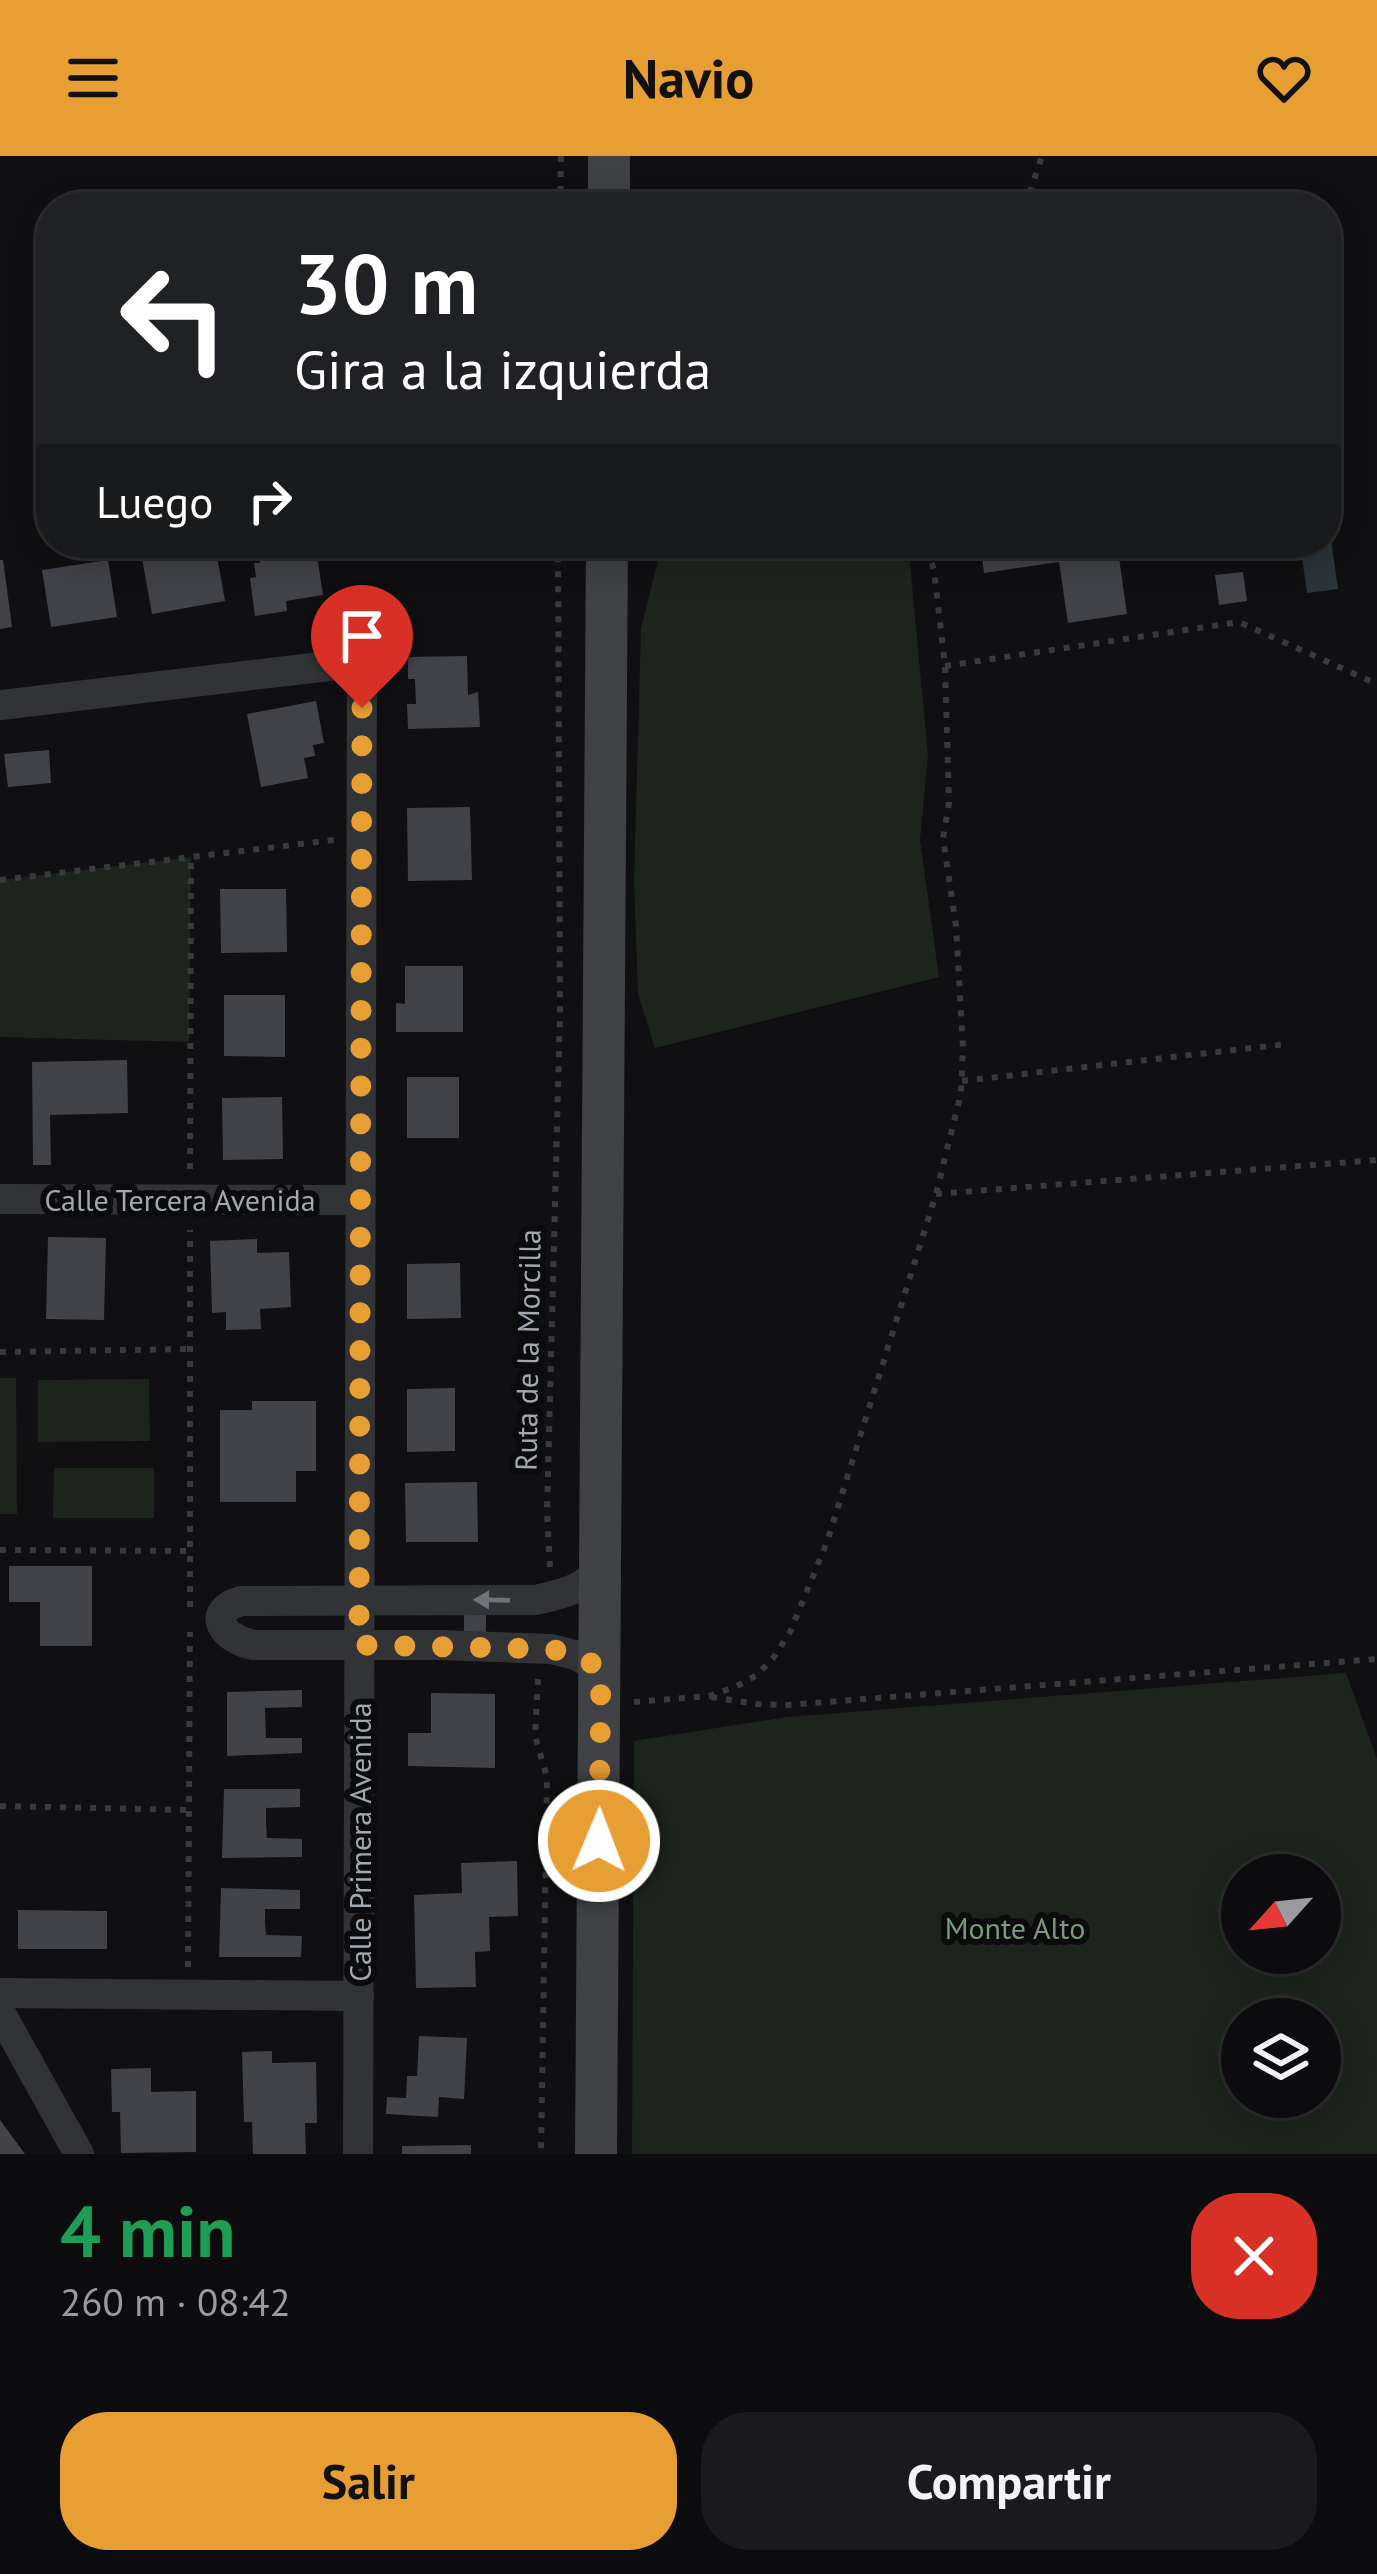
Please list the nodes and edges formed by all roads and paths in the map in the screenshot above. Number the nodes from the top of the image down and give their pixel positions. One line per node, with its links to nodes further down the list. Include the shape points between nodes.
1 (562, 156): 4 (path)
2 (609, 156): 5 (main road)
3 (1042, 156): 6 (path)
4 (561, 192)
5 (609, 192)
6 (1030, 192)
7 (558, 558): 28 (path, Ruta de la Morcilla)
8 (607, 558): 27 (main road)
9 (930, 558): 10 (path)
10 (946, 666): 11 (path, via 1239,622); 17 (path, via 943,838 956,926)
11 (1377, 684)
12 (0, 704): 13 (street, Calle Primera Avenida, via 355,663 362,672)
13 (362, 837): 14 (path); 22 (street, Calle Primera Avenida)
14 (191, 857): 15 (path); 21 (path)
15 (0, 880)
16 (1287, 1044): 17 (path)
17 (962, 1081): 19 (path)
18 (1377, 1160): 19 (path)
19 (936, 1194): 34 (path, via 827,1542 790,1632 757,1675)
20 (0, 1199): 21 (street, Calle Tercera Avenida)
21 (190, 1199): 22 (street, Calle Tercera Avenida); 23 (path)
22 (361, 1200): 29 (street, Calle Primera Avenida)
23 (191, 1349): 24 (path); 26 (path)
24 (0, 1352)
25 (0, 1550): 26 (path)
26 (190, 1551): 36 (path)
27 (601, 1570): 28 (street); 33 (main road)
28 (552, 1596): 29 (street, one-way to 29)
29 (359, 1599): 30 (street, Calle Primera Avenida); 30 (street, via 241,1601 229,1604 222,1625 236,1642 253,1645)
30 (359, 1645): 31 (street); 39 (street, Calle Primera Avenida)
31 (551, 1649): 33 (street, via 575,1655); 43 (path, via 538,1677 535,1736 547,1777)
32 (1377, 1660): 34 (path, via 788,1705)
33 (601, 1686): 34 (path); 44 (main road)
34 (710, 1696)
35 (0, 1806): 36 (path)
36 (189, 1810): 38 (path)
37 (0, 1994): 38 (street)
38 (188, 1994): 39 (street)
39 (359, 1996): 42 (street, Calle Primera Avenida)
40 (0, 2012): 41 (street)
41 (79, 2154)
42 (358, 2154)
43 (541, 2154)
44 (596, 2154)

